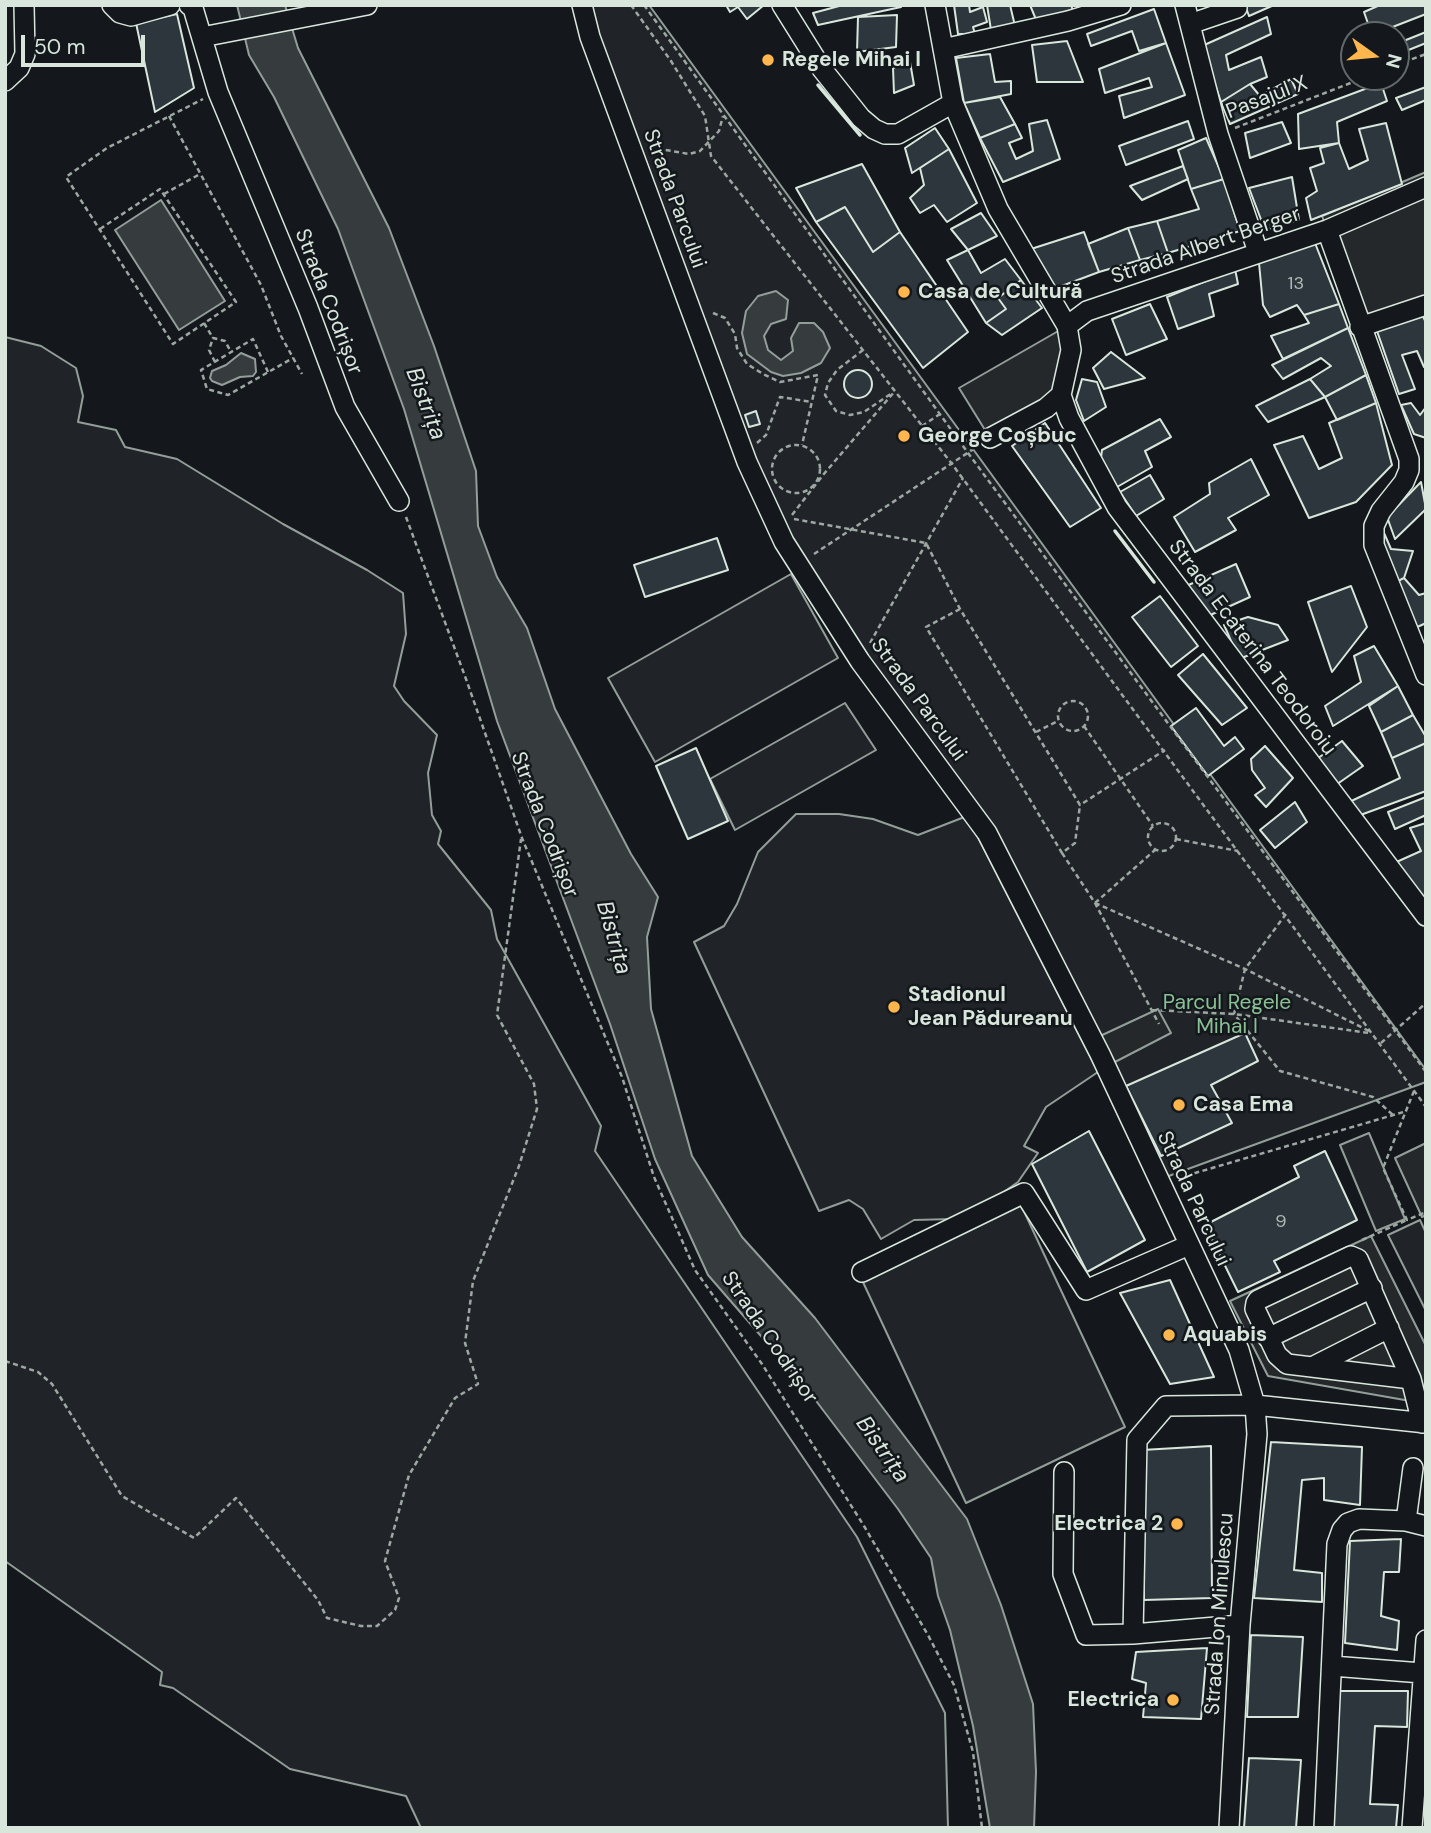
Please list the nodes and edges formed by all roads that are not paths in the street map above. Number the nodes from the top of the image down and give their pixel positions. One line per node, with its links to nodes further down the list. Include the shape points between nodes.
1 (24, 5): 14 (street, via 25,54 19,68)
2 (112, 5): 3 (street, via 131,16)
3 (170, 5)
4 (189, 5): 12 (street, Strada Codrișor)
5 (367, 5): 12 (street)
6 (582, 5): 28 (street, Strada Parcului, via 742,447 784,542 860,661 987,833 1100,1054)
7 (782, 5): 15 (street, via 822,69 874,129 898,134)
8 (935, 5): 13 (street)
9 (1121, 5): 13 (street)
10 (1237, 8): 11 (street)
11 (1187, 15): 18 (street)
12 (202, 37): 25 (street, Strada Codrișor, via 218,92 345,407)
13 (943, 49): 15 (street)
14 (5, 81)
15 (953, 103): 20 (street, via 998,209)
16 (1426, 187): 17 (street, Strada Albert Berger)
17 (1326, 230): 18 (street, Strada Albert Berger); 21 (street)
18 (1258, 252): 20 (street, Strada Albert Berger, via 1087,311)
19 (1423, 304): 21 (street)
20 (1067, 326): 22 (street, via 1071,350)
21 (1360, 327): 24 (street)
22 (1061, 395): 23 (street); 27 (street, Strada Ecaterina Teodoroiu, via 1117,507)
23 (990, 438)
24 (1417, 460): 26 (street, via 1381,511 1374,526 1374,545)
25 (399, 501)
26 (1426, 675)
27 (1426, 916)
28 (1189, 1245): 29 (street, via 1086,1290 1024,1193); 35 (street, Strada Parcului, via 1239,1350)
29 (862, 1272)
30 (1372, 1289): 31 (street); 32 (street); 32 (street, via 1362,1265 1351,1256 1258,1300 1255,1309)
31 (1389, 1328): 33 (street); 34 (street)
32 (1268, 1338): 33 (street, via 1287,1364)
33 (1312, 1367): 34 (street)
34 (1411, 1379): 36 (street)
35 (1255, 1405): 36 (street); 41 (street, Strada Ion Minulescu, via 1256,1448); 42 (street, via 1166,1406 1137,1440)
36 (1424, 1423)
37 (1413, 1468): 39 (street)
38 (1064, 1472): 42 (street, via 1063,1574 1086,1635)
39 (1406, 1521): 40 (street); 44 (street, via 1359,1519 1342,1530 1337,1544)
40 (1426, 1526)
41 (1240, 1625): 42 (street); 46 (street, Strada Ion Minulescu)
42 (1133, 1634)
43 (1426, 1640): 45 (street)
44 (1332, 1666): 45 (street); 47 (street)
45 (1423, 1683): 48 (street)
46 (1229, 1828)
47 (1324, 1828)
48 (1412, 1828)

